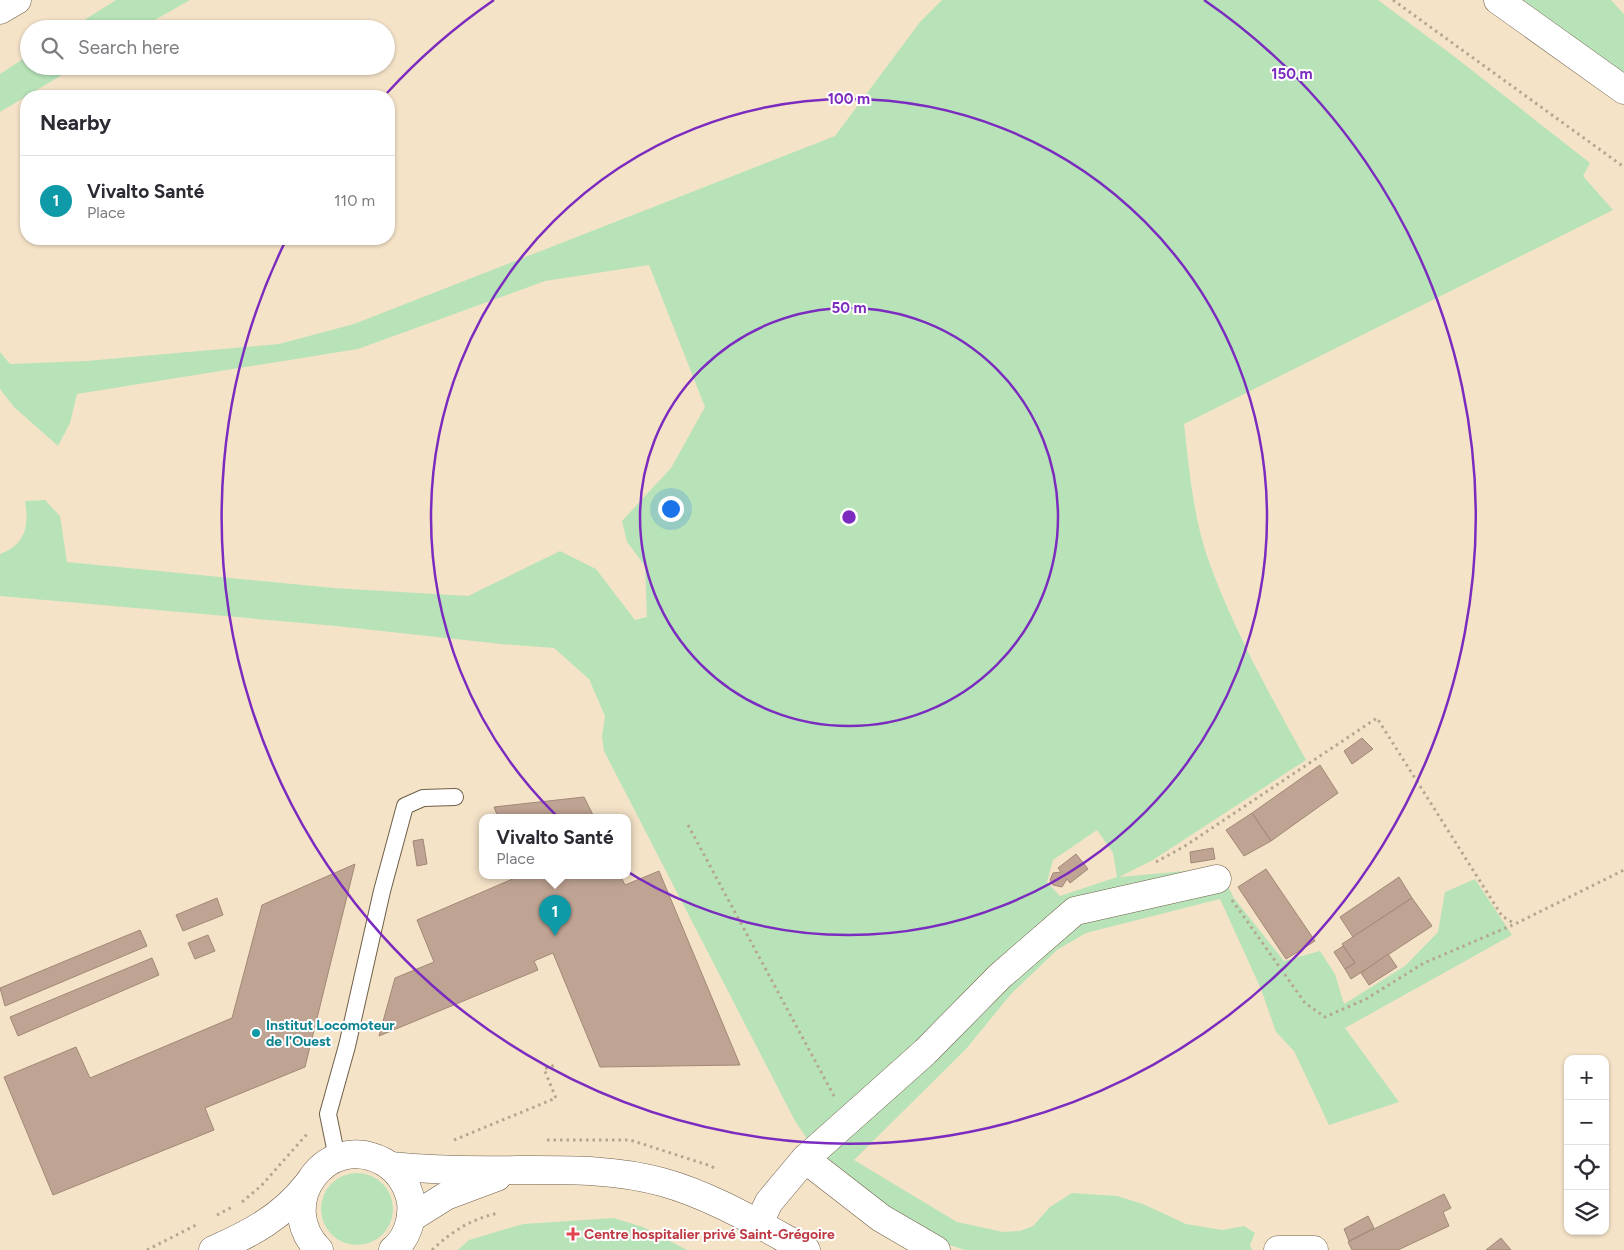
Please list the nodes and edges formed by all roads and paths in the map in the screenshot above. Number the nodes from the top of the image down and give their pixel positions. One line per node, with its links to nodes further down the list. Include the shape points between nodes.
1 (17, 0): 4 (main road)
2 (1393, 0): 6 (path)
3 (1498, 0): 5 (main road)
4 (0, 10)
5 (1624, 90)
6 (1624, 167)
7 (455, 796): 16 (lane, via 423,798 405,806 328,1114)
8 (688, 825): 14 (path)
9 (1151, 864): 12 (path, via 1185,846 1377,718 1502,916)
10 (1624, 870): 12 (path)
11 (1217, 879): 12 (path, via 1305,1002 1325,1017 1366,999 1424,963); 14 (main road, via 1075,910 1000,976 925,1052)
12 (1515, 924)
13 (555, 1065): 15 (path, via 544,1069 556,1098)
14 (847, 1120): 17 (main road)
15 (447, 1143)
16 (337, 1158): 18 (main road, via 364,1155); 20 (main road, via 315,1174)
17 (805, 1159): 24 (main road, via 769,1202); 31 (main road, via 880,1218)
18 (390, 1166): 19 (main road); 22 (main road, via 408,1189)
19 (518, 1170): 22 (main road, via 461,1188); 24 (main road, via 599,1171 662,1182 700,1195)
20 (307, 1185): 26 (main road, via 294,1202 264,1225); 27 (main road, via 301,1215 305,1230)
21 (499, 1213): 29 (path, via 481,1216 446,1237)
22 (411, 1218): 28 (main road, via 406,1233)
23 (199, 1224): 25 (path)
24 (758, 1225): 30 (main road)
25 (147, 1250)
26 (213, 1250)
27 (319, 1250)
28 (393, 1250)
29 (432, 1250)
30 (806, 1250)
31 (936, 1250)
32 (1278, 1250): 33 (main road)
33 (1314, 1250)

